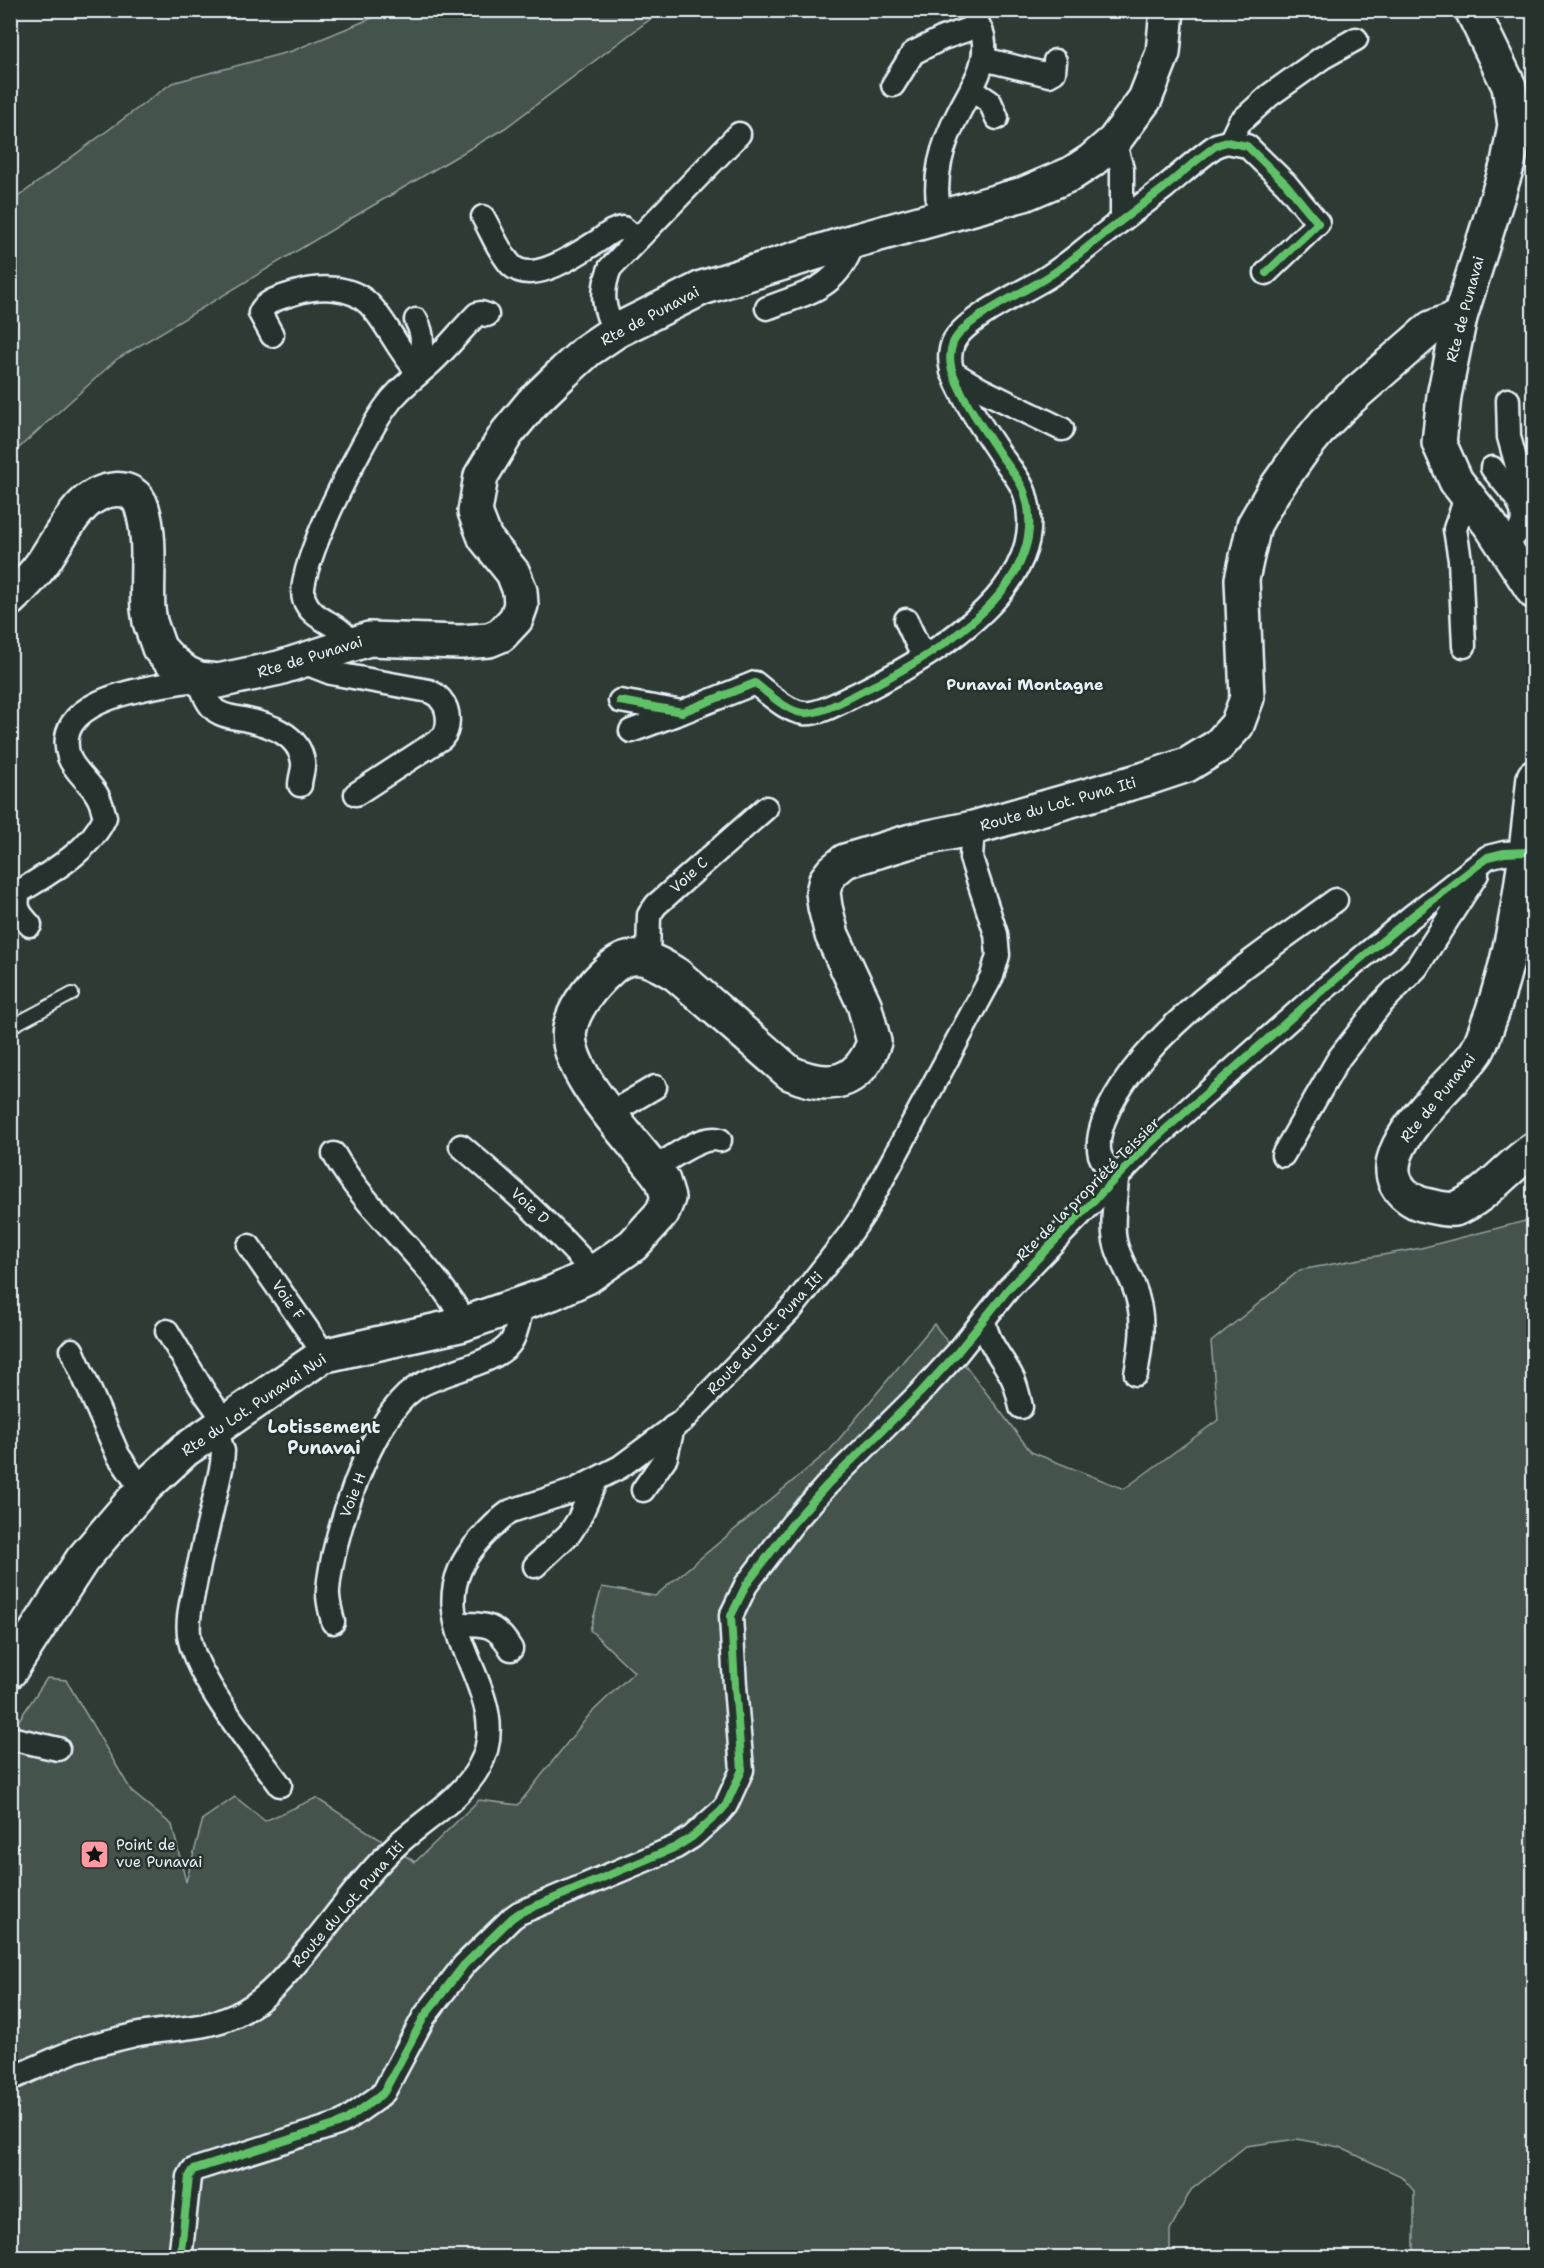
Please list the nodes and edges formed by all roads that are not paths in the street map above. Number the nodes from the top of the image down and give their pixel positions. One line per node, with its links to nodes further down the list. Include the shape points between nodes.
1 (1167, 10): 11 (main road, Rte de Punavai, via 1163,53 1145,99)
2 (1472, 10): 21 (main road, Rte de Punavai, via 1509,86 1515,125 1508,163)
3 (975, 18): 5 (street, via 983,35); 7 (street, via 913,53)
4 (1356, 39): 12 (street, via 1270,95 1239,123)
5 (983, 59): 6 (street, via 1048,75 1054,72); 8 (street)
6 (1055, 60)
7 (893, 85)
8 (972, 90): 9 (street, via 990,102); 14 (street, via 945,145 936,179)
9 (997, 117)
10 (739, 134): 16 (street)
11 (1114, 141): 14 (main road, Rte de Punavai, via 1068,175 1024,194); 15 (street, via 1122,169)
12 (1230, 142): 15 (street, via 1203,155); 18 (street, via 1247,146 1318,223)
13 (483, 217): 16 (street, via 513,267 526,273 557,265 614,229 623,228)
14 (940, 218): 17 (main road, Rte de Punavai)
15 (1122, 220): 25 (street, via 1051,276 966,327 953,343)
16 (636, 239): 23 (street, via 610,268 603,285 604,304)
17 (854, 241): 19 (street, via 848,259 832,279); 23 (main road, Rte de Punavai, via 702,288)
18 (1266, 273)
19 (767, 308)
20 (487, 315): 26 (street, via 477,314 424,370)
21 (1460, 317): 30 (main road, Rte de Punavai, via 1439,443 1456,481); 48 (main road, Route du Lot. Puna Iti, via 1431,328 1325,423 1254,525 1242,579 1247,698 1237,725 1218,746 1187,765)
22 (416, 320): 26 (street, via 423,344)
23 (616, 331): 36 (main road, Rte de Punavai, via 588,350 532,403 507,433 481,476 475,512 485,538 513,573 520,591 521,605 510,628 489,640 369,639)
24 (272, 335): 26 (street, via 260,313 267,304 310,289 353,293 369,304)
25 (952, 372): 28 (street); 38 (street, via 970,410 1024,492 1029,513 1020,565 1008,586 988,609)
26 (414, 373): 36 (street, via 385,408 355,459 304,577 303,596 309,610 342,631)
27 (1508, 400): 31 (street, via 1509,437 1519,473)
28 (1062, 429)
29 (1492, 468): 31 (street)
30 (1467, 495): 32 (main road, Rte de Punavai); 37 (street, via 1455,529)
31 (1522, 506): 32 (street, via 1520,530)
32 (1504, 547): 33 (main road, Rte de Punavai)
33 (1533, 592)
34 (10, 599): 40 (main road, via 42,563 83,504 107,490 121,489 133,494 142,506 146,524 150,622 163,652)
35 (906, 620): 38 (street, via 918,646)
36 (353, 644): 39 (main road, Rte de Punavai)
37 (1464, 646)
38 (927, 654): 42 (street, via 875,686 821,712 793,711 755,684)
39 (300, 661): 40 (main road, Rte de Punavai, via 242,677); 46 (street, via 331,673 429,691 446,708 448,726 442,738)
40 (199, 679): 45 (street, via 207,703 215,711 259,723 290,737 303,762); 52 (street, via 110,697 78,715 70,728 70,759 98,796 105,817 85,845 19,892 18,913)
41 (620, 701): 42 (street)
42 (682, 712): 43 (street)
43 (631, 731)
44 (1533, 777): 49 (main road, Rte de Punavai)
45 (300, 785)
46 (356, 794)
47 (766, 808): 53 (street, Voie C, via 656,905 650,915)
48 (973, 828): 53 (main road, via 845,861 826,880 823,892 832,935 864,1004 874,1042 864,1063 844,1080 809,1081 790,1073 677,975); 76 (street, Route du Lot. Puna Iti, via 971,858 996,934 998,955 992,976 850,1234 786,1314)
49 (1526, 852): 50 (street, Rte de la propriété Teissier); 60 (main road, Rte de Punavai, via 1512,940 1477,1051 1410,1129 1396,1150 1392,1172 1398,1189 1417,1203 1453,1210 1474,1199)
50 (1488, 857): 62 (street, via 1417,967 1381,1004 1339,1058); 64 (street, Rte de la propriété Teissier, via 1344,972)
51 (1336, 900): 64 (street, via 1244,967 1178,1022 1137,1065 1120,1087 1101,1130 1101,1157)
52 (30, 925)
53 (648, 959): 57 (main road, Rte du Lot. Punavai Nui, via 631,958 609,969 587,994 570,1028 575,1061)
54 (72, 994): 55 (lane)
55 (10, 1027)
56 (655, 1087): 57 (street)
57 (609, 1114): 63 (main road, Rte du Lot. Punavai Nui)
58 (720, 1140): 63 (street, via 700,1142)
59 (461, 1146): 66 (street, Voie D, via 539,1214)
60 (1533, 1149)
61 (334, 1154): 69 (street, via 348,1180 452,1299)
62 (1283, 1155)
63 (654, 1168): 66 (main road, Rte du Lot. Punavai Nui, via 668,1198 662,1213 633,1245)
64 (1117, 1177): 68 (street, Rte de la propriété Teissier, via 1009,1288); 73 (street, via 1115,1243 1142,1313 1143,1335)
65 (249, 1246): 72 (street, Voie F)
66 (593, 1272): 67 (main road, Rte du Lot. Punavai Nui)
67 (523, 1303): 69 (main road, Rte du Lot. Punavai Nui); 81 (street, Voie H, via 512,1341 505,1350 432,1378 414,1389 393,1408 378,1432 345,1512 327,1593)
68 (984, 1320): 74 (street, via 985,1334 1014,1381); 89 (street, Rte de la propriété Teissier, via 921,1392 827,1485 746,1585 731,1616 742,1770 720,1812 684,1842 512,1918 464,1965 424,2017 384,2092 346,2120 193,2170)
69 (465, 1323): 72 (main road, Rte du Lot. Punavai Nui)
70 (167, 1331): 75 (street)
71 (72, 1350): 78 (street, via 118,1455)
72 (325, 1354): 75 (main road, Rte du Lot. Punavai Nui)
73 (1136, 1374)
74 (1021, 1407)
75 (221, 1426): 78 (main road, Rte du Lot. Punavai Nui, via 185,1450); 87 (street, via 222,1464 196,1580 189,1634 202,1670 222,1705)
76 (673, 1427): 77 (street, Route du Lot. Puna Iti); 79 (street, via 666,1457)
77 (596, 1480): 80 (street, via 570,1533); 82 (street, Route du Lot. Puna Iti, via 511,1511 492,1527 471,1550 455,1580 452,1598)
78 (142, 1490): 84 (main road, Rte du Lot. Punavai Nui, via 80,1562)
79 (643, 1490)
80 (535, 1566)
81 (333, 1622)
82 (457, 1624): 83 (street, via 481,1624 495,1629); 88 (street, Route du Lot. Puna Iti, via 480,1688 489,1733 479,1768 458,1793 399,1843 345,1901 271,1992 235,2015 210,2024 136,2035 80,2049)
83 (511, 1649)
84 (10, 1671)
85 (10, 1738): 86 (street)
86 (58, 1749)
87 (280, 1785)
88 (10, 2079)
89 (177, 2258)

